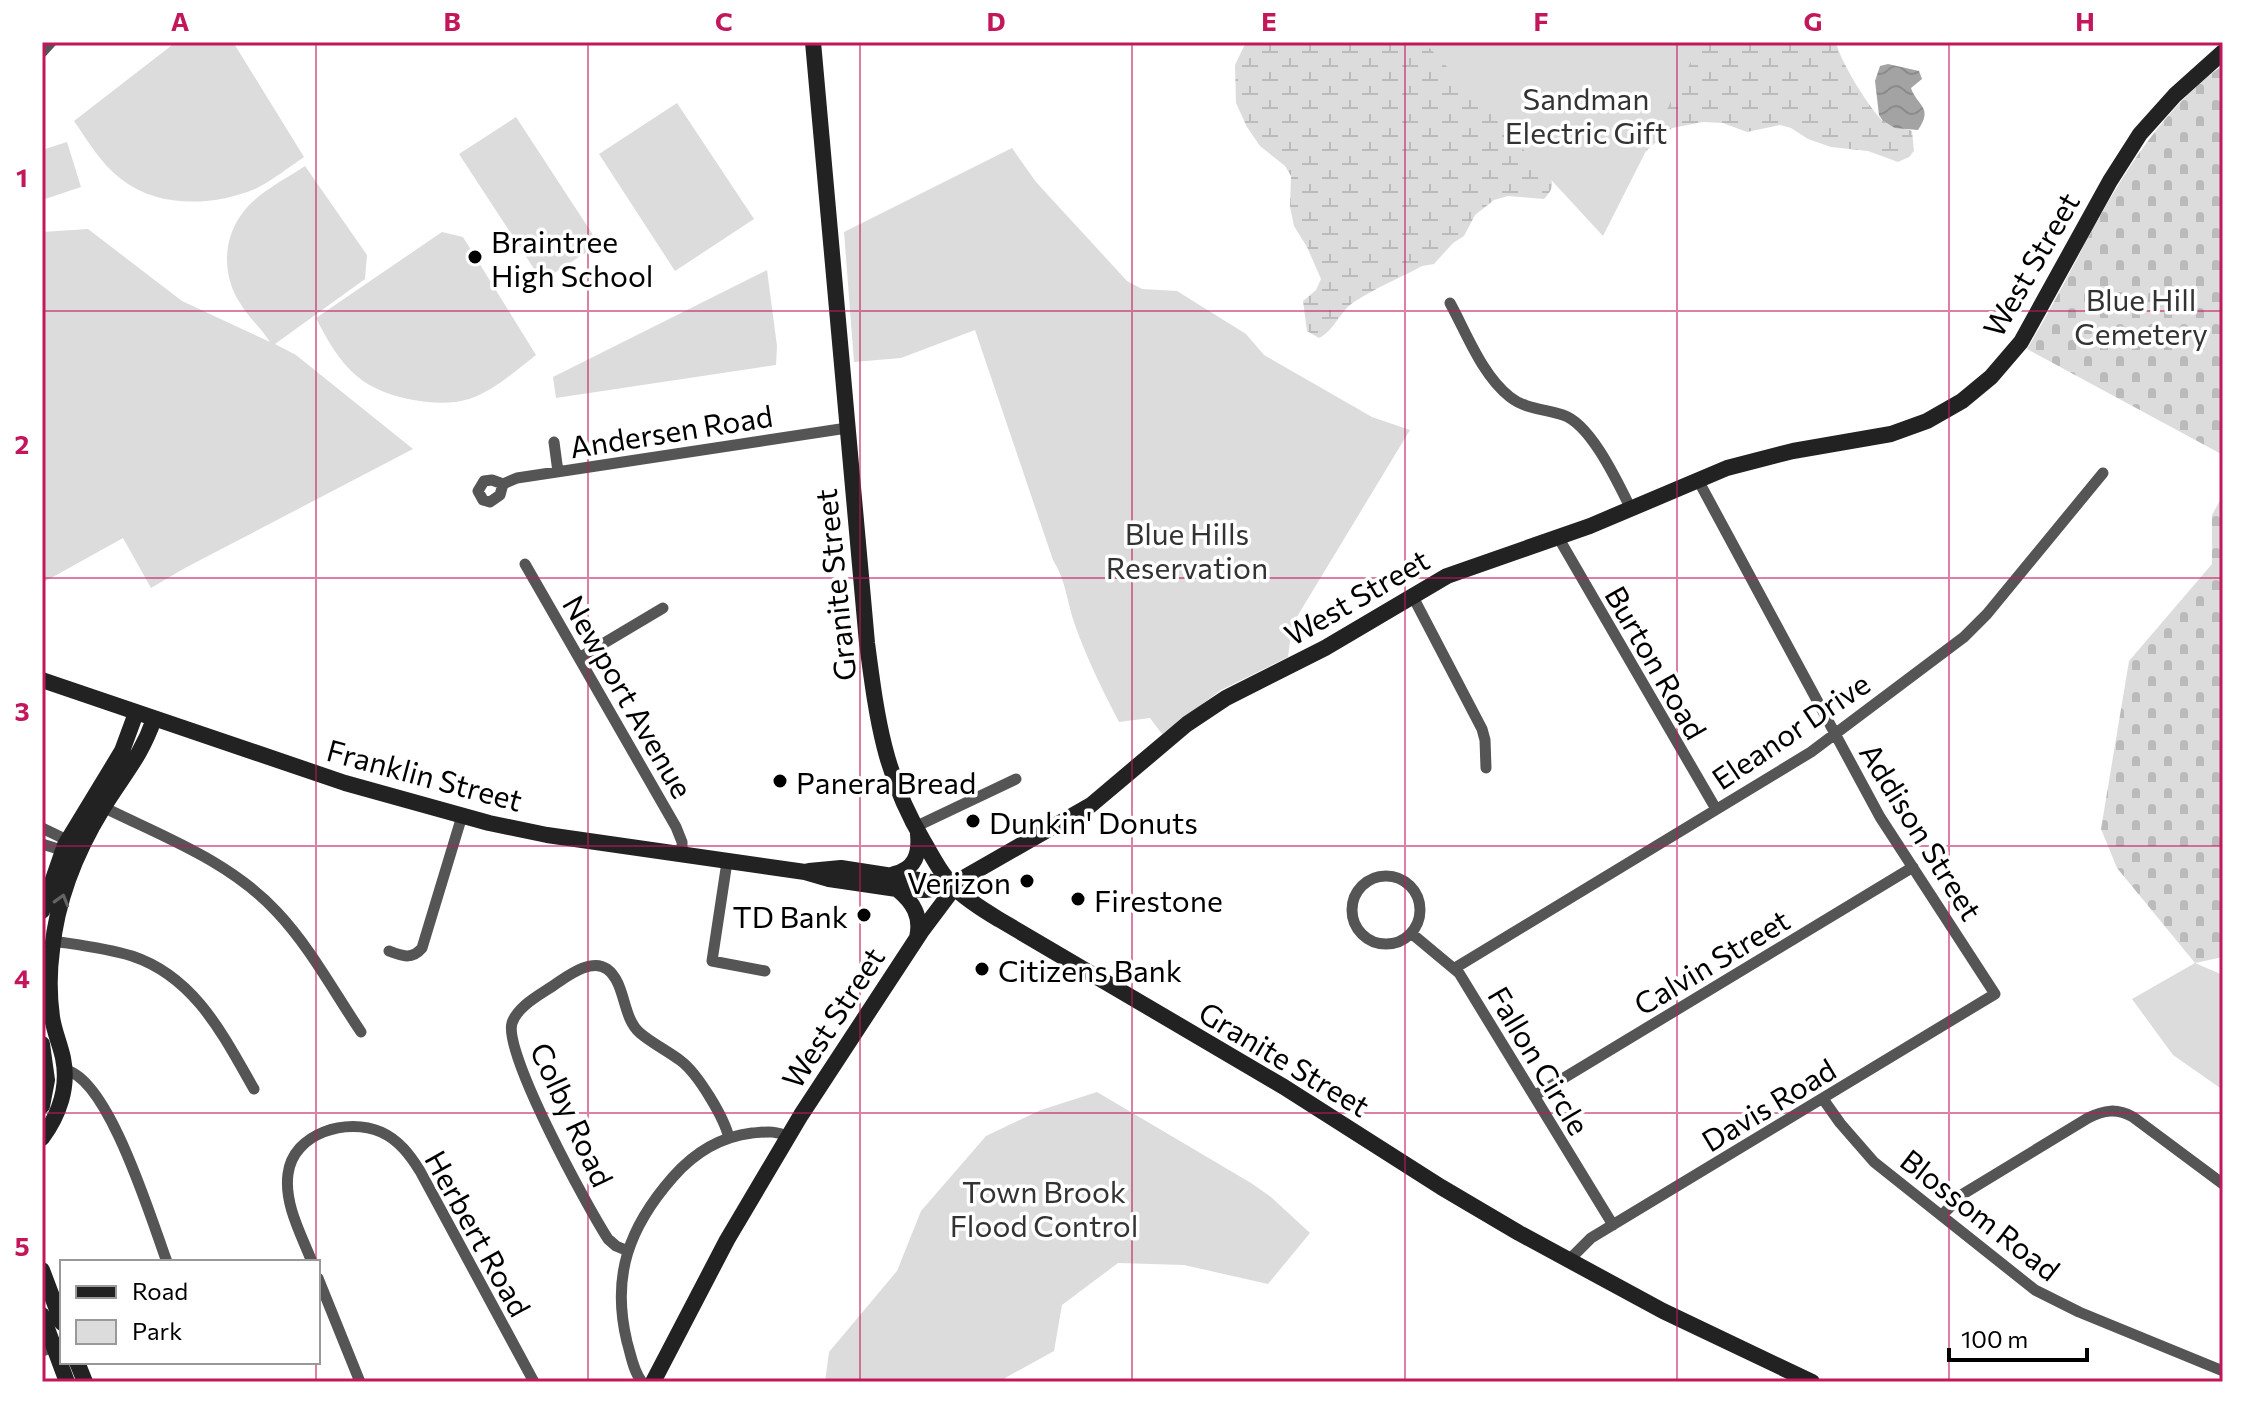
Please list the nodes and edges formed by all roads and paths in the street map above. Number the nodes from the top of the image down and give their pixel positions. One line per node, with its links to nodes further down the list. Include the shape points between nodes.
1 (51, 42): 3 (street)
2 (813, 42): 6 (main road, Granite Street)
3 (42, 52)
4 (2223, 52): 10 (main road, West Street, via 2166,104 2134,143 2026,333 1977,389 1900,432 1769,456)
5 (1450, 303): 12 (street, via 1497,385 1520,403 1579,424)
6 (847, 428): 8 (street, Andersen Road); 28 (main road, Granite Street, via 878,724 892,776)
7 (554, 442): 8 (street)
8 (558, 472): 11 (street, Andersen Road)
9 (2103, 473): 21 (street, Eleanor Drive, via 1975,627)
10 (1698, 480): 12 (main road, West Street); 21 (street, Addison Street)
11 (503, 484)
12 (1631, 509): 13 (main road, West Street)
13 (1558, 537): 15 (main road, West Street, via 1470,566); 25 (street, Burton Road)
14 (525, 564): 17 (street, Newport Avenue)
15 (1412, 595): 22 (street, via 1482,729); 35 (main road, West Street, via 1325,648 1226,698 1081,812)
16 (663, 608): 17 (street)
17 (579, 658): 31 (street, Newport Avenue, via 676,827)
18 (42, 680): 19 (main road, Franklin Street)
19 (136, 713): 20 (main road, Franklin Street); 24 (main road)
20 (154, 719): 24 (main road, via 139,757); 26 (main road, Franklin Street)
21 (1834, 735): 25 (street, Eleanor Drive); 33 (street, Addison Street)
22 (1486, 768)
23 (1016, 779): 28 (street)
24 (97, 804): 30 (main road); 45 (street, via 216,863 257,893 290,927)
25 (1716, 809): 41 (street, Eleanor Drive)
26 (462, 816): 31 (main road, Franklin Street); 40 (street, via 422,948 408,956)
27 (42, 828): 30 (street)
28 (917, 830): 34 (main road, via 918,852); 35 (main road, Granite Street)
29 (42, 844): 30 (street)
30 (70, 847): 36 (main road); 39 (main road, one-way to 30)
31 (682, 856): 32 (main road, Franklin Street)
32 (727, 862): 34 (main road, Franklin Street, via 805,872 832,868); 42 (street, via 712,961)
33 (1913, 867): 43 (street, Addison Street); 49 (street, Calvin Street)
34 (894, 882): 35 (main road, Franklin Street); 38 (main road, via 916,909)
35 (953, 886): 38 (main road, West Street); 61 (main road, Granite Street, via 1000,920)
36 (42, 911)
37 (1411, 933): 37 (street, via 1420,906 1409,885 1387,876 1362,887 1352,912 1365,937 1386,944); 41 (street, Fallon Circle)
38 (917, 939): 52 (main road, West Street)
39 (49, 948): 44 (main road); 48 (street, via 120,953 169,976 211,1015)
40 (389, 951)
41 (1455, 968): 49 (street, Fallon Circle)
42 (765, 971)
43 (1995, 994): 50 (street, Davis Road)
44 (47, 1018): 47 (main road)
45 (361, 1032)
46 (42, 1044): 51 (main road)
47 (64, 1070): 51 (main road); 59 (street, via 87,1081 112,1122)
48 (254, 1089)
49 (1534, 1096): 57 (street, Fallon Circle)
50 (1823, 1099): 56 (street, Blossom Road, via 1874,1162); 57 (street, Davis Road)
51 (49, 1103): 53 (main road, via 54,1120)
52 (788, 1137): 54 (street, via 769,1132); 73 (main road, West Street)
53 (42, 1138)
54 (729, 1138): 58 (street, via 683,1165 647,1209); 58 (street, Colby Road, via 688,1068 634,1027 607,969 592,966 574,973 519,1012 511,1026 513,1044 551,1136 605,1235)
55 (2223, 1184): 56 (street, via 2138,1120 2111,1110 2088,1118 1963,1194)
56 (1942, 1215): 67 (street, Blossom Road, via 2050,1298)
57 (1613, 1225): 61 (street, Davis Road)
58 (628, 1251): 72 (street, via 621,1311)
59 (166, 1260)
60 (311, 1260): 71 (street, Herbert Road, via 288,1199 293,1155 307,1140 329,1131 363,1128 384,1133 420,1171)
61 (1569, 1260): 68 (main road, Granite Street)
62 (42, 1270): 65 (main road)
63 (320, 1283): 70 (street)
64 (42, 1315): 66 (main road)
65 (60, 1318)
66 (53, 1347): 69 (main road)
67 (2223, 1371)
68 (1811, 1381)
69 (67, 1382)
70 (360, 1382)
71 (534, 1382)
72 (642, 1382)
73 (653, 1382)

